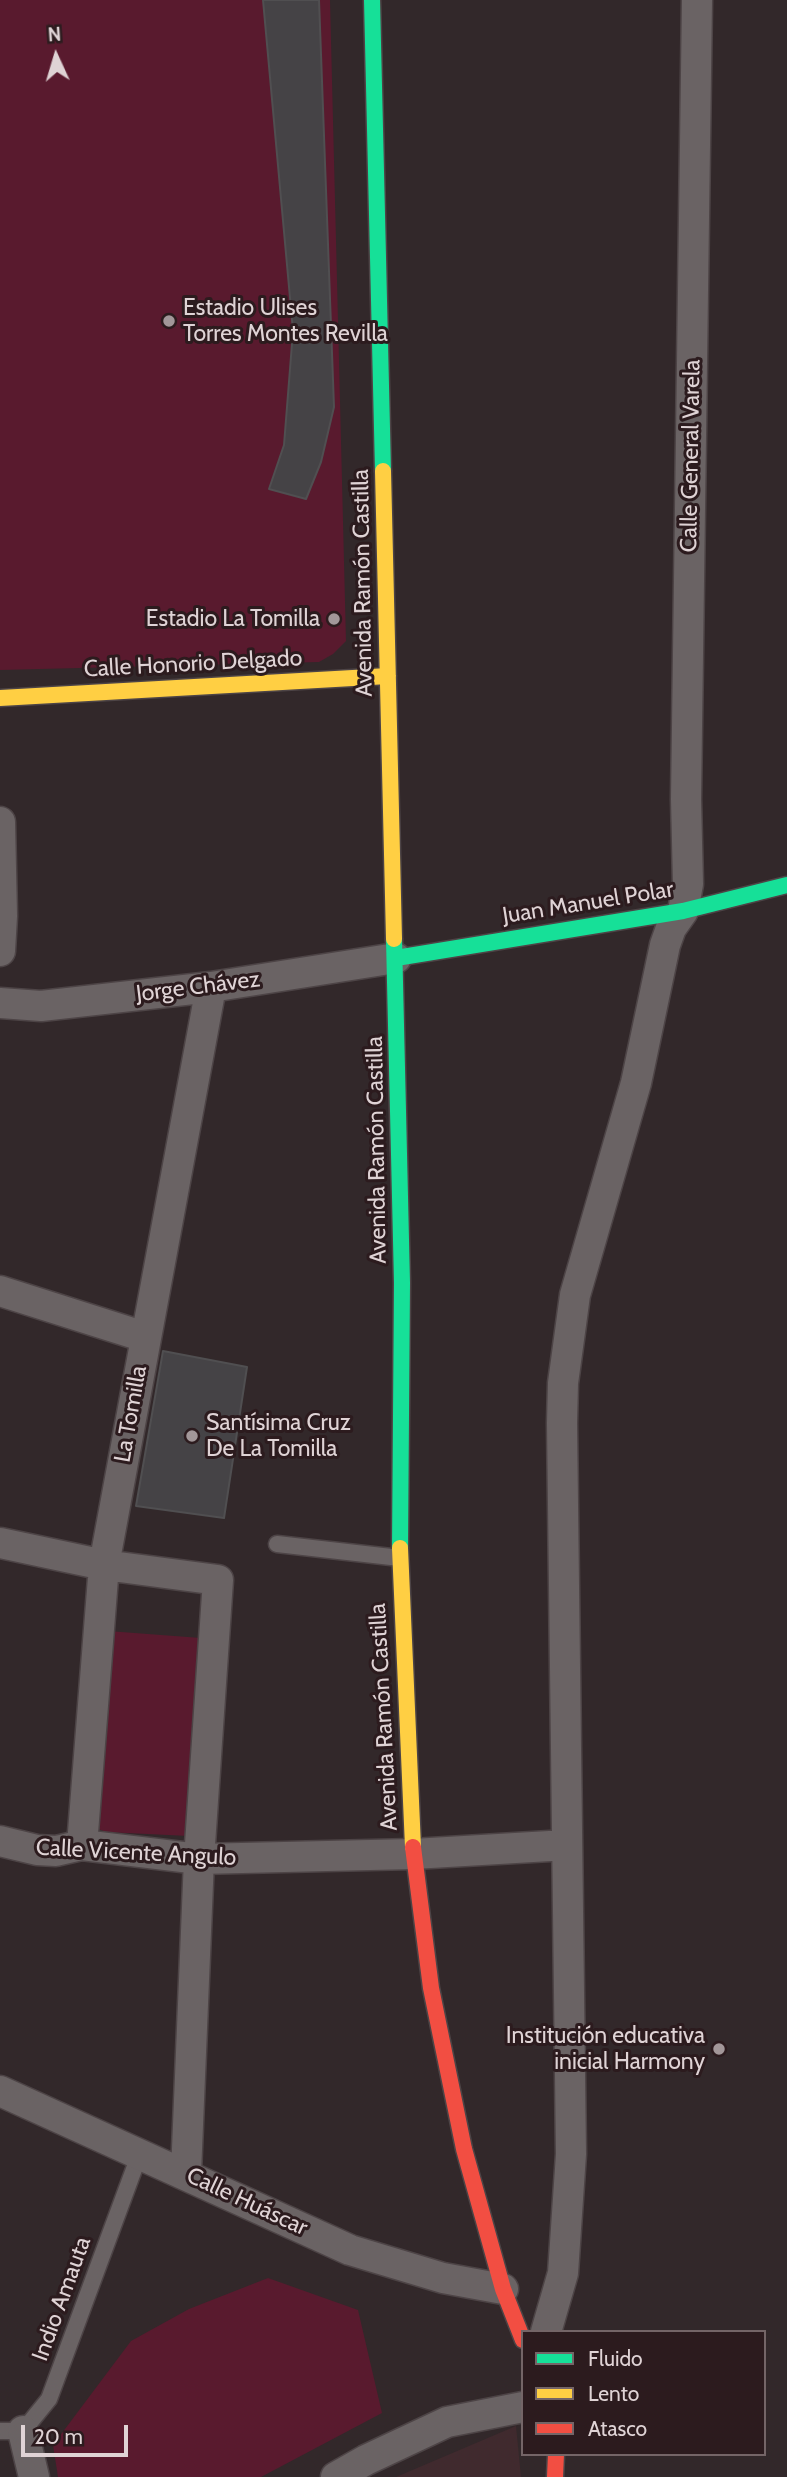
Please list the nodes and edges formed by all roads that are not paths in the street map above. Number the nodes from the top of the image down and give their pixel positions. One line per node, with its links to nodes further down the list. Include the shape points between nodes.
1 (372, 0): 3 (main road, Avenida Ramón Castilla)
2 (697, 0): 7 (street, Calle General Varela, via 688,884)
3 (388, 676): 4 (main road, Calle Honorio Delgado); 9 (main road, Avenida Ramón Castilla)
4 (0, 698)
5 (0, 822): 8 (street)
6 (787, 886): 7 (main road, Juan Manuel Polar)
7 (683, 911): 9 (main road, Juan Manuel Polar); 20 (street, via 665,945 636,1083 575,1295 569,1334 562,1423)
8 (0, 951)
9 (396, 958): 10 (street, Jorge Chávez); 16 (main road, Avenida Ramón Castilla, via 402,1283)
10 (211, 986): 11 (street, Jorge Chávez, via 41,1006); 13 (street, La Tomilla)
11 (0, 1003)
12 (0, 1291): 13 (street)
13 (145, 1337): 17 (street, La Tomilla)
14 (0, 1543): 17 (street)
15 (277, 1545): 16 (lane)
16 (400, 1558): 21 (main road, Avenida Ramón Castilla)
17 (104, 1565): 19 (street, La Tomilla); 22 (street, via 218,1580)
18 (0, 1841): 19 (street, Calle Vicente Angulo, via 57,1851)
19 (82, 1845): 22 (street, Calle Vicente Angulo)
20 (567, 1845): 21 (street, Calle Vicente Angulo); 27 (street, via 571,2154 563,2273)
21 (413, 1854): 22 (street, Calle Vicente Angulo); 26 (main road, Avenida Ramón Castilla, via 431,1988 464,2149)
22 (198, 1860): 25 (street)
23 (0, 2091): 24 (street, Calle Huáscar)
24 (139, 2153): 25 (street, Calle Huáscar); 30 (lane, Indio Amauta, via 49,2399)
25 (186, 2173): 26 (street, Calle Huáscar, via 350,2250 443,2278)
26 (503, 2289): 28 (main road, Avenida Ramón Castilla)
27 (547, 2330)
28 (521, 2335)
29 (521, 2407): 33 (street, via 447,2422)
30 (11, 2431): 32 (street)
31 (556, 2456): 34 (main road)
32 (34, 2477)
33 (337, 2477)
34 (555, 2477)

